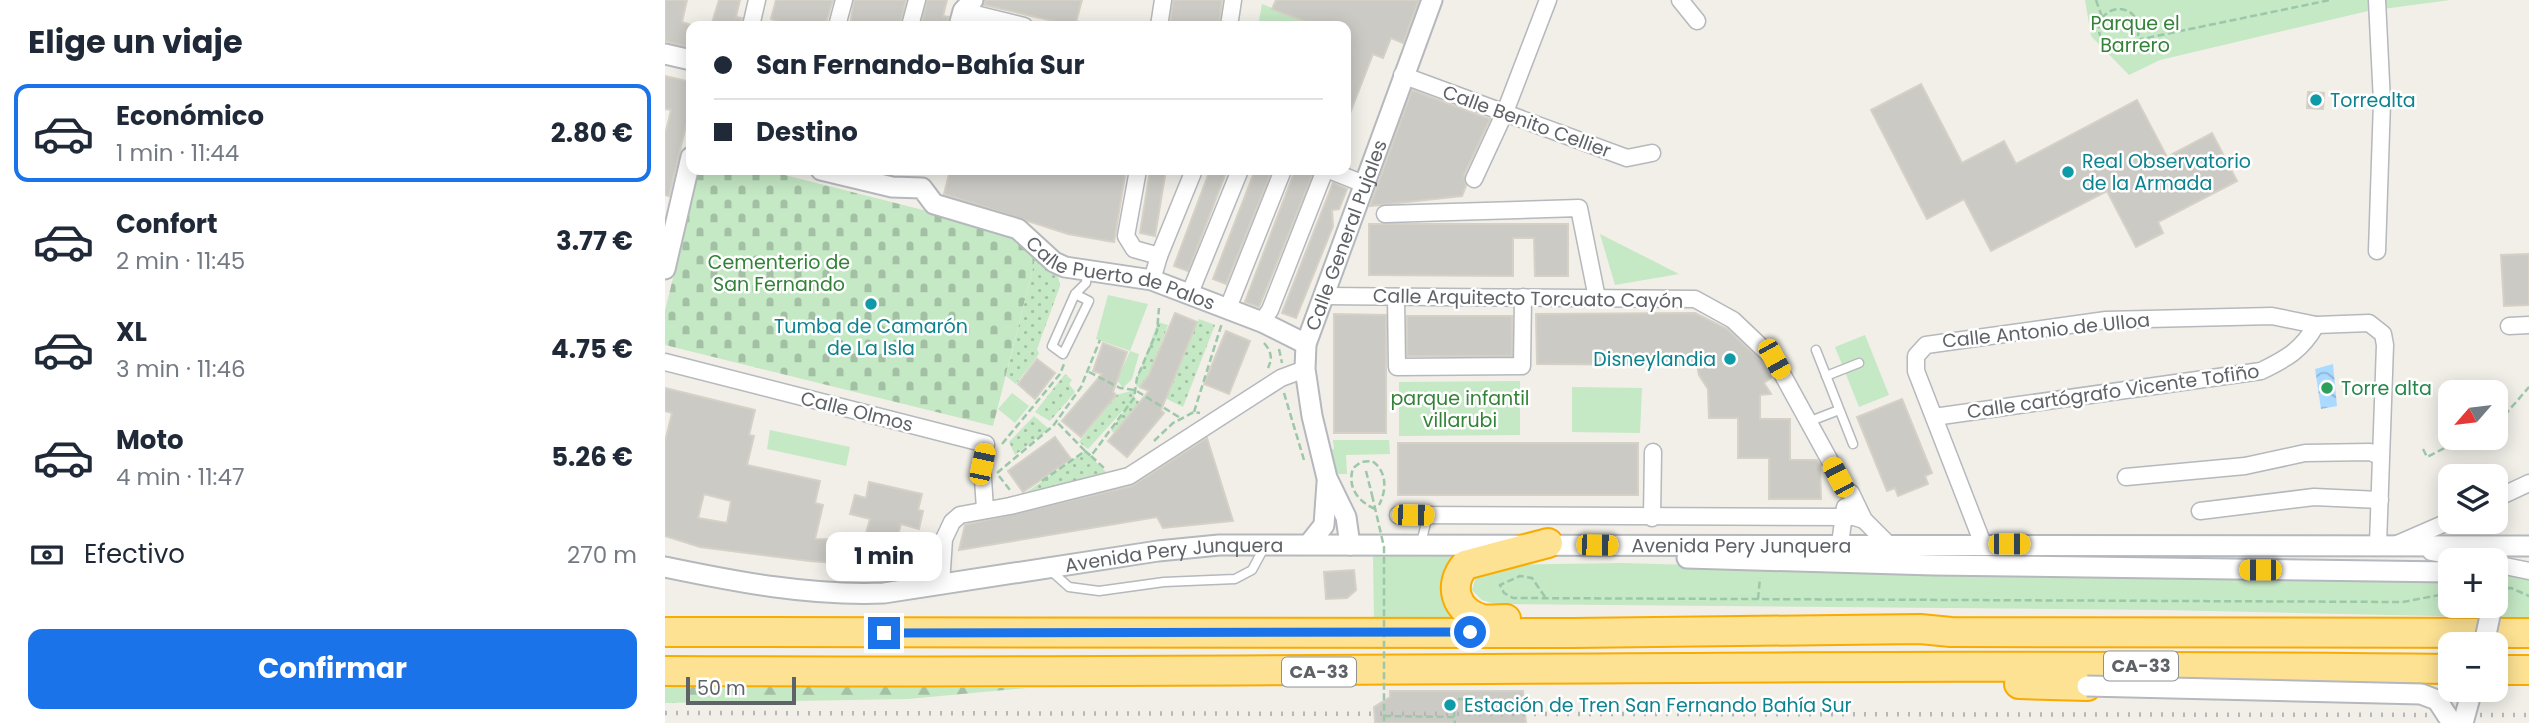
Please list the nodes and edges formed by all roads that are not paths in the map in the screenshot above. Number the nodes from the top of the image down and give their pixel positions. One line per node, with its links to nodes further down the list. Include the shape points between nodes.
1 (757, 0): 12 (street)
2 (844, 0): 13 (street)
3 (916, 0): 14 (street)
4 (1163, 0): 16 (street)
5 (1233, 0): 17 (street)
6 (1432, 0): 20 (street, Calle General Pujales)
7 (1548, 0): 21 (street)
8 (1680, 0): 11 (street)
9 (2377, 0): 35 (street, via 2382,102)
10 (965, 12): 15 (street)
11 (1697, 20)
12 (752, 21)
13 (838, 21)
14 (911, 21)
15 (1003, 21)
16 (1160, 21)
17 (1230, 21)
18 (665, 54): 19 (street)
19 (686, 59)
20 (1402, 75): 21 (street, Calle Benito Cellier); 33 (street, Calle General Pujales)
21 (1505, 112): 22 (street, Calle Benito Cellier, via 1627,158); 32 (street)
22 (1652, 153)
23 (687, 175): 37 (street)
24 (842, 175): 31 (street, Calle Puerto de Palos, via 892,187)
25 (1137, 175): 36 (street, via 1126,236 1134,249)
26 (1192, 175): 36 (street)
27 (1238, 175): 40 (street)
28 (1281, 175): 46 (street)
29 (1325, 175): 50 (street)
30 (1340, 175): 33 (street)
31 (916, 178): 38 (street, Calle Puerto de Palos, via 935,204 1019,229 1054,262)
32 (1474, 179)
33 (1364, 184): 42 (street, Calle General Pujales)
34 (1385, 214): 45 (street, via 1579,208)
35 (2377, 251)
36 (1159, 256): 39 (street)
37 (665, 269)
38 (1087, 272): 39 (street, Calle Puerto de Palos); 41 (lane, via 1086,283)
39 (1152, 280): 40 (street, Calle Puerto de Palos)
40 (1190, 293): 46 (street, Calle Puerto de Palos)
41 (1075, 294): 41 (lane, via 1052,346 1063,354 1089,301)
42 (1322, 296): 43 (street, Calle Arquitecto Torcuato Cayón); 51 (street, Calle General Pujales)
43 (1396, 297): 44 (street, Calle Arquitecto Torcuato Cayón); 44 (street, via 1397,367 1522,366)
44 (1523, 297): 45 (street, Calle Arquitecto Torcuato Cayón)
45 (1597, 298): 59 (street, Calle Arquitecto Torcuato Cayón, via 1695,299 1733,320 1774,359)
46 (1230, 317): 50 (street, Calle Puerto de Palos)
47 (2316, 325): 58 (street, Calle cartógrafo Vicente Tofiño, via 2306,344 2261,372); 58 (street, Calle Antonio de Ulloa, via 2271,316 2106,320 1933,342 1920,350 1915,364); 62 (street, Calle Antonio de Ulloa, via 2369,323 2380,329 2385,345)
48 (2529, 325): 49 (street)
49 (2509, 326)
50 (1262, 331): 51 (street, Calle Puerto de Palos, via 1281,332)
51 (1306, 344): 55 (street, Calle General Pujales)
52 (1816, 350): 56 (lane)
53 (665, 362): 70 (street, Calle Olmos, via 986,444 982,464)
54 (1859, 363): 56 (lane)
55 (1305, 369): 64 (street, Calle General Pujales); 70 (street, via 1281,378 1129,476)
56 (1826, 376): 57 (lane)
57 (1839, 410): 59 (lane); 60 (lane)
58 (1934, 417): 86 (street, Calle Antonio de Ulloa)
59 (1808, 422): 66 (street, Calle Arquitecto Torcuato Cayón)
60 (1853, 444)
61 (1653, 452): 76 (street)
62 (2380, 456): 63 (street, via 2370,452 2305,453 2245,466); 68 (street)
63 (2126, 477)
64 (1327, 478): 69 (street); 74 (street)
65 (2529, 483): 67 (street)
66 (1846, 490): 75 (street); 77 (street, Calle Arquitecto Torcuato Cayón)
67 (2508, 493)
68 (2379, 500): 71 (street, via 2314,497); 89 (street)
69 (1327, 501): 82 (street, via 1324,525); 87 (street)
70 (985, 509): 97 (street, via 960,514 952,522 944,539)
71 (2200, 511)
72 (1398, 515): 73 (street)
73 (1428, 515): 76 (street); 83 (lane)
74 (1346, 517): 79 (street, via 1360,529); 87 (street)
75 (1844, 517): 76 (street); 77 (street); 84 (street)
76 (1652, 518)
77 (1864, 520): 85 (street, Calle Arquitecto Torcuato Cayón)
78 (2438, 526): 89 (street)
79 (1387, 537): 83 (street, Avenida Pery Junquera); 87 (street, Avenida Pery Junquera)
80 (1548, 543): 83 (street, Avenida Pery Junquera); 88 (street, Avenida Pery Junquera); 99 (highway, via 1465,565 1454,587 1467,611 1483,619 1537,621)
81 (1265, 544): 82 (street, Avenida Pery Junquera); 94 (street, Avenida Pery Junquera, via 1158,551); 94 (lane, via 1252,570 1235,579 1164,582 1099,592 1069,587)
82 (1309, 544): 87 (street, Avenida Pery Junquera)
83 (1421, 544)
84 (1840, 544): 85 (street, Avenida Pery Junquera); 88 (street, Avenida Pery Junquera)
85 (1888, 544): 86 (street, Avenida Pery Junquera)
86 (1983, 544): 89 (street, Avenida Pery Junquera)
87 (1343, 545)
88 (1621, 545): 96 (street, via 1657,557)
89 (2387, 545): 90 (street, Avenida Pery Junquera); 91 (street)
90 (2529, 546)
91 (2438, 554)
92 (665, 567): 97 (street, Avenida Pery Junquera, via 822,594 884,593)
93 (2508, 567): 95 (street)
94 (1048, 568): 97 (street, Avenida Pery Junquera)
95 (2529, 571)
96 (2438, 572)
97 (941, 585)
98 (665, 632): 99 (highway, CA-33)
99 (1573, 633): 100 (highway, CA-33, via 1920,629)
100 (2529, 634)
101 (1833, 667): 102 (highway, CA-33); 105 (highway, CA-33); 106 (highway, via 1871,679)
102 (2438, 669)
103 (2508, 670): 104 (highway)
104 (2529, 670)
105 (665, 671)
106 (2087, 686): 108 (street, bridge, via 2421,694 2437,700)
107 (2469, 702): 109 (street, bridge)
108 (2452, 723)
109 (2463, 723)

